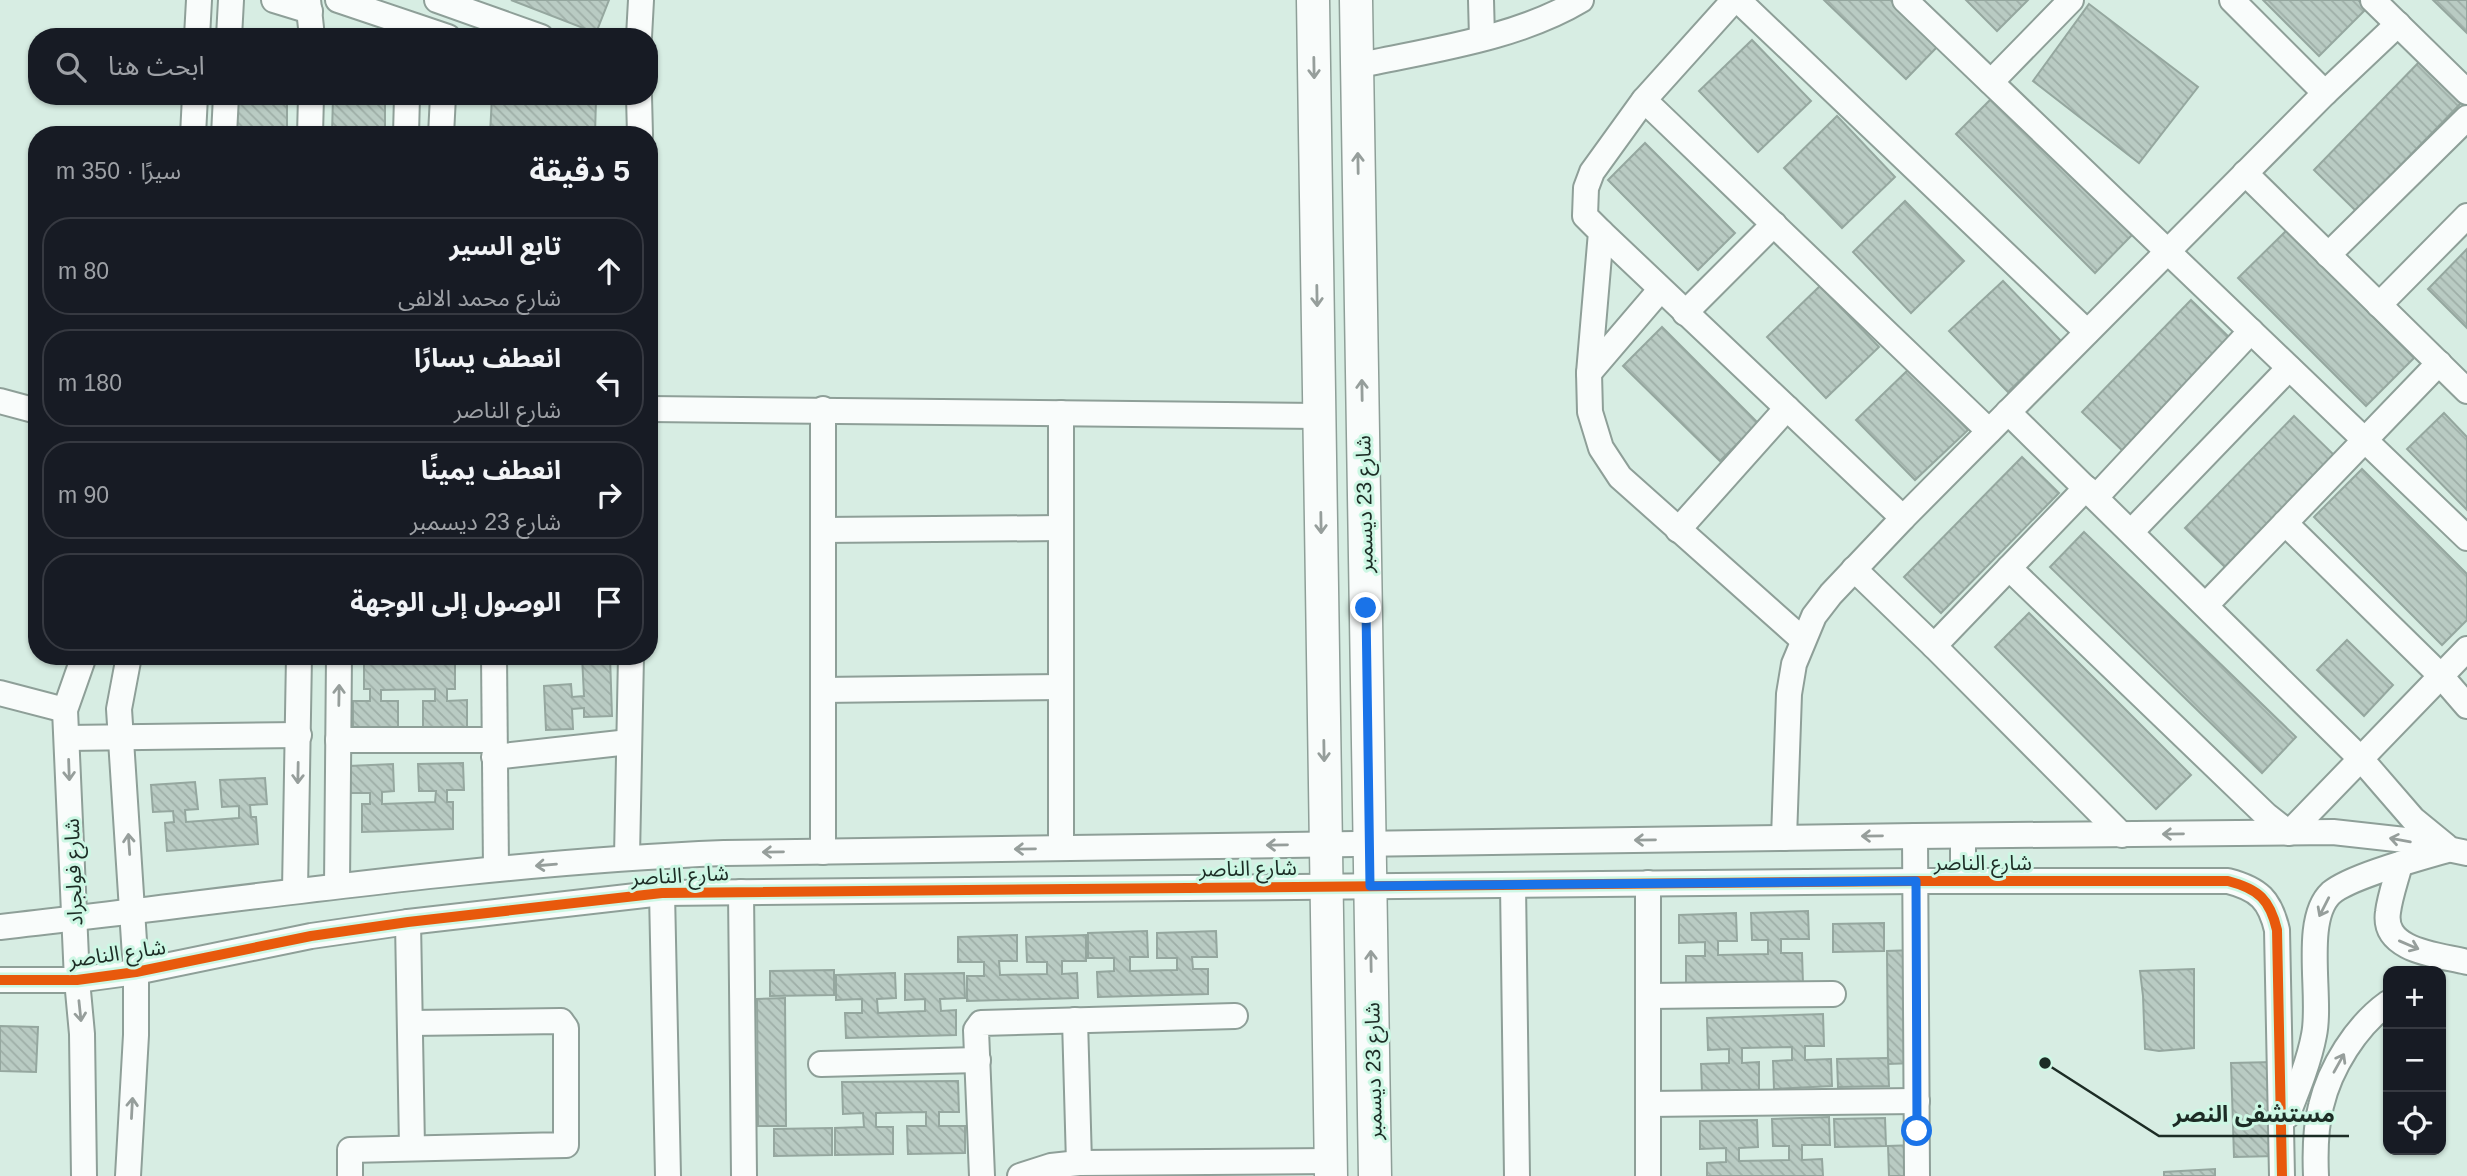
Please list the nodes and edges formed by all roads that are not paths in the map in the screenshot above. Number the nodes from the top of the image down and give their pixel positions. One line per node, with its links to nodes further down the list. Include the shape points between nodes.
1 (199, 0): 19 (street)
2 (231, 0): 20 (street)
3 (274, 0): 16 (street)
4 (338, 0): 17 (street)
5 (641, 0): 25 (street)
6 (1313, 0): 67 (main road, شارع 23 ديسمبر, one-way to 67)
7 (1356, 0): 27 (main road, شارع 23 ديسمبر)
8 (1481, 0): 26 (street)
9 (1581, 0): 26 (street, via 1544,18)
10 (1736, 0): 31 (street); 55 (street)
11 (1906, 0): 28 (street)
12 (2071, 0): 28 (street)
13 (2232, 0): 30 (street)
14 (2373, 0): 18 (street)
15 (444, 1): 23 (street); 24 (street)
16 (309, 5): 21 (street)
17 (411, 20): 22 (street)
18 (2398, 24): 29 (street); 30 (street)
19 (197, 28)
20 (229, 28)
21 (311, 28)
22 (428, 28)
23 (446, 28)
24 (517, 28)
25 (639, 28)
26 (1482, 38): 27 (street)
27 (1357, 66): 109 (main road, شارع 23 ديسمبر, one-way to 27)
28 (1991, 82): 49 (street)
29 (2467, 92)
30 (2325, 93): 45 (street)
31 (1644, 100): 47 (street); 48 (street, via 1591,172 1585,216)
32 (194, 105): 39 (street)
33 (226, 105): 40 (street)
34 (311, 105): 41 (street)
35 (407, 105): 42 (street)
36 (443, 105): 43 (street)
37 (636, 105): 44 (street)
38 (2467, 118): 50 (street)
39 (193, 126)
40 (224, 126)
41 (310, 126)
42 (406, 126)
43 (442, 126)
44 (639, 126)
45 (2245, 173): 49 (street); 50 (street)
46 (2467, 216): 52 (street)
47 (1774, 224): 53 (street); 68 (street)
48 (1601, 232): 51 (street); 58 (street)
49 (2168, 251): 54 (street); 55 (street)
50 (2328, 256): 52 (street)
51 (1660, 290): 53 (street); 58 (street)
52 (2379, 305): 56 (street)
53 (1685, 313): 61 (street)
54 (2251, 331): 57 (street); 70 (street)
55 (2087, 332): 65 (street)
56 (2438, 363): 59 (street); 69 (street)
57 (2289, 368): 69 (street); 76 (street)
58 (1589, 373): 75 (street, via 1590,412 1601,449 1620,477)
59 (2464, 381)
60 (0, 401): 62 (street)
61 (1787, 408): 71 (street); 75 (street)
62 (28, 409)
63 (658, 409): 64 (street)
64 (823, 409): 66 (street); 74 (street)
65 (2008, 412): 68 (street); 70 (street)
66 (1061, 413): 67 (street); 73 (street)
67 (1319, 416): 108 (main road, شارع 23 ديسمبر, one-way to 108)
68 (1989, 431): 71 (street)
69 (2364, 440): 72 (street); 77 (street)
70 (2091, 492): 76 (street); 78 (street)
71 (1903, 518): 79 (street)
72 (2285, 523): 80 (street); 90 (street)
73 (1061, 528): 74 (street); 91 (street)
74 (823, 530): 92 (street)
75 (1678, 530): 81 (street)
76 (2132, 531): 80 (street)
77 (2467, 538)
78 (2010, 568): 82 (street); 103 (street)
79 (1854, 569): 81 (street, via 1814,616); 82 (street)
80 (2206, 605): 102 (street)
81 (1802, 640): 107 (street, via 1789,694)
82 (1934, 646): 104 (street)
83 (2467, 649): 90 (street)
84 (81, 665): 95 (street, شارع فولجراد)
85 (127, 665): 97 (street, via 119,709)
86 (299, 665): 96 (street)
87 (339, 665): 99 (street, one-way to 87)
88 (494, 665): 101 (street)
89 (631, 665): 100 (street)
90 (2441, 676): 94 (street); 102 (street)
91 (1061, 687): 92 (street); 110 (street)
92 (823, 690): 112 (street)
93 (0, 693): 95 (street)
94 (2467, 706)
95 (65, 710): 98 (street, شارع فولجراد)
96 (299, 735): 97 (street); 123 (street, one-way to 123)
97 (122, 736): 98 (street); 126 (street, one-way to 97)
98 (68, 738): 127 (street, شارع فولجراد, one-way to 127)
99 (338, 740): 101 (street); 120 (street)
100 (629, 742): 101 (street); 113 (street)
101 (494, 748): 115 (street)
102 (2361, 759): 103 (street); 111 (street, via 2413,819)
103 (2289, 833): 104 (street, شارع الناصر, one-way to 104); 111 (street, شارع الناصر, one-way to 103, via 2371,835)
104 (2122, 835): 106 (street, شارع الناصر)
105 (1915, 836): 106 (street, شارع الناصر); 107 (street, شارع الناصر, one-way to 107); 116 (street)
106 (1963, 836): 117 (street)
107 (1784, 838): 109 (street, شارع الناصر, one-way to 109)
108 (1326, 844): 109 (street, شارع الناصر); 110 (street, شارع الناصر, one-way to 110); 121 (main road, شارع 23 ديسمبر)
109 (1370, 844): 122 (main road, شارع 23 ديسمبر)
110 (1060, 848): 112 (street, شارع الناصر, one-way to 112)
111 (2461, 848): 114 (street)
112 (823, 852): 113 (street, شارع الناصر, one-way to 113)
113 (627, 857): 115 (street, شارع الناصر, one-way to 115)
114 (2400, 864): 130 (street, one-way to 130, via 2388,912 2394,937 2409,947); 146 (street, one-way to 146, via 2342,886 2322,905 2316,937 2315,1034)
115 (495, 869): 120 (street, شارع الناصر)
116 (1916, 881): 117 (street, شارع الناصر); 118 (street, شارع الناصر); 144 (street)
117 (1963, 881): 146 (street, شارع الناصر, via 2228,881 2255,891 2273,913 2277,930)
118 (1648, 883): 119 (street, شارع الناصر); 137 (street)
119 (1513, 885): 122 (street, شارع الناصر); 159 (street)
120 (337, 886): 123 (street, شارع الناصر)
121 (1326, 886): 122 (street, شارع الناصر); 124 (street, شارع الناصر); 150 (main road, شارع 23 ديسمبر)
122 (1370, 886): 158 (main road, شارع 23 ديسمبر, one-way to 122)
123 (295, 891): 126 (street, شارع الناصر)
124 (741, 892): 125 (street, شارع الناصر); 155 (street)
125 (662, 893): 128 (street, شارع الناصر); 154 (street)
126 (134, 912): 127 (street, شارع الناصر); 132 (street)
127 (75, 919): 129 (street, شارع الناصر); 135 (street, شارع فولجراد)
128 (408, 922): 132 (street, شارع الناصر, via 311,936); 141 (street)
129 (0, 927)
130 (2467, 962)
131 (2467, 968): 133 (street)
132 (136, 972): 135 (street, شارع الناصر); 152 (street, one-way to 132)
133 (2446, 974)
134 (0, 980): 135 (street, شارع الناصر)
135 (77, 980): 151 (street, شارع فولجراد, one-way to 151)
136 (1833, 994): 137 (street)
137 (1648, 996): 145 (street)
138 (2383, 1008): 163 (street, one-way to 138, via 2317,1126 2330,1079 2361,1029)
139 (1235, 1016): 140 (street)
140 (1075, 1020): 142 (street, via 981,1023 976,1030); 148 (street)
141 (410, 1023): 147 (street); 147 (street, via 558,1020 566,1028 566,1144)
142 (978, 1060): 143 (street); 156 (street)
143 (821, 1064)
144 (1917, 1101): 145 (street); 161 (street)
145 (1648, 1104): 160 (street)
146 (2281, 1130): 162 (street, شارع الناصر)
147 (412, 1148): 153 (street, via 350,1150)
148 (1079, 1163): 149 (street); 157 (street)
149 (1197, 1168): 150 (street)
150 (1331, 1168)
151 (84, 1176)
152 (128, 1176)
153 (350, 1176)
154 (668, 1176)
155 (744, 1176)
156 (982, 1176)
157 (1020, 1176)
158 (1375, 1176)
159 (1517, 1176)
160 (1648, 1176)
161 (1917, 1176)
162 (2282, 1176)
163 (2316, 1176)

